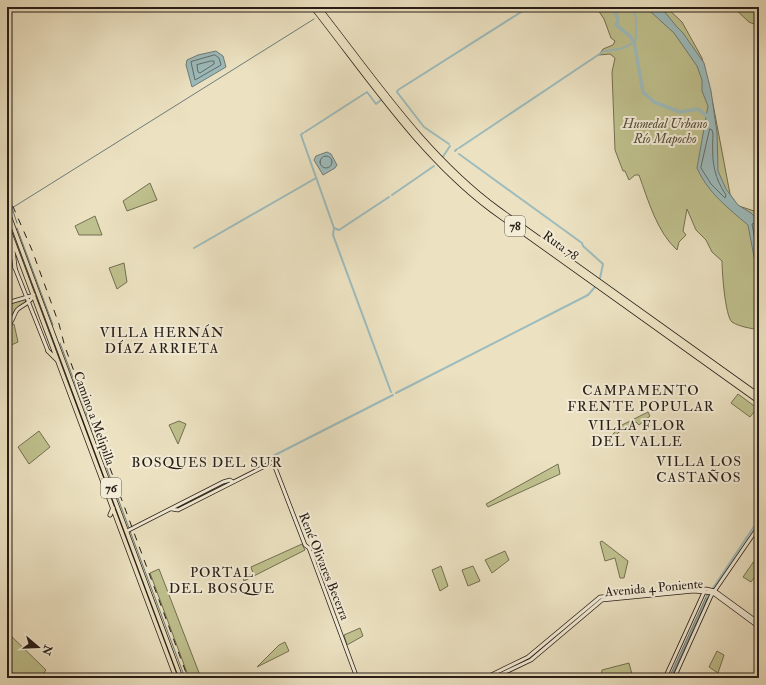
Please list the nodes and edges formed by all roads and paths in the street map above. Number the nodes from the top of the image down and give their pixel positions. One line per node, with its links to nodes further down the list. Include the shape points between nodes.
1 (313, 7): 19 (highway, Ruta 78 / 78, via 418,140 460,185)
2 (318, 7): 18 (highway, Ruta 78 / 78, via 422,140 462,181)
3 (7, 210): 7 (main road, Camino a Melipilla / 76)
4 (7, 225): 5 (main road, Camino a Melipilla / 76)
5 (11, 236): 6 (main road); 8 (main road, Camino a Melipilla / 76)
6 (15, 268): 9 (street)
7 (35, 286): 8 (main road); 10 (main road, Camino a Melipilla / 76)
8 (34, 295): 9 (street); 10 (main road); 12 (street); 17 (main road, Camino a Melipilla / 76)
9 (26, 296): 11 (street); 12 (street)
10 (40, 299): 20 (main road, Camino a Melipilla / 76)
11 (7, 303)
12 (28, 304): 13 (street, via 18,310 14,320); 14 (street)
13 (7, 327)
14 (48, 350): 15 (main road)
15 (53, 356): 16 (main road); 17 (main road)
16 (49, 357)
17 (59, 363): 21 (main road, Camino a Melipilla / 76)
18 (759, 396)
19 (759, 401)
20 (85, 418): 21 (main road); 22 (main road, Camino a Melipilla / 76)
21 (80, 420): 23 (main road, Camino a Melipilla / 76)
22 (87, 424): 23 (main road); 29 (main road, Camino a Melipilla / 76)
23 (82, 426): 24 (main road, Camino a Melipilla / 76)
24 (114, 508): 25 (main road); 27 (main road, Camino a Melipilla / 76)
25 (110, 515)
26 (113, 522): 27 (main road)
27 (119, 523): 35 (main road, Camino a Melipilla / 76)
28 (759, 526): 31 (street)
29 (129, 531): 36 (main road, Camino a Melipilla / 76); 37 (street, René Olivares Becerra, via 222,482 233,482 273,462 305,545 315,564)
30 (706, 590): 31 (street, Avenida 4 Poniente); 34 (street, Avenida 4 Poniente, via 602,600 531,660); 40 (street)
31 (713, 592): 32 (street, Avenida 4 Poniente); 33 (street, Avenida 4 Poniente); 41 (street)
32 (759, 623)
33 (759, 627)
34 (498, 675): 38 (street, Avenida 4 Poniente); 39 (street, Avenida 4 Poniente)
35 (176, 678)
36 (181, 678)
37 (357, 678)
38 (485, 678)
39 (493, 678)
40 (666, 678)
41 (674, 678)

